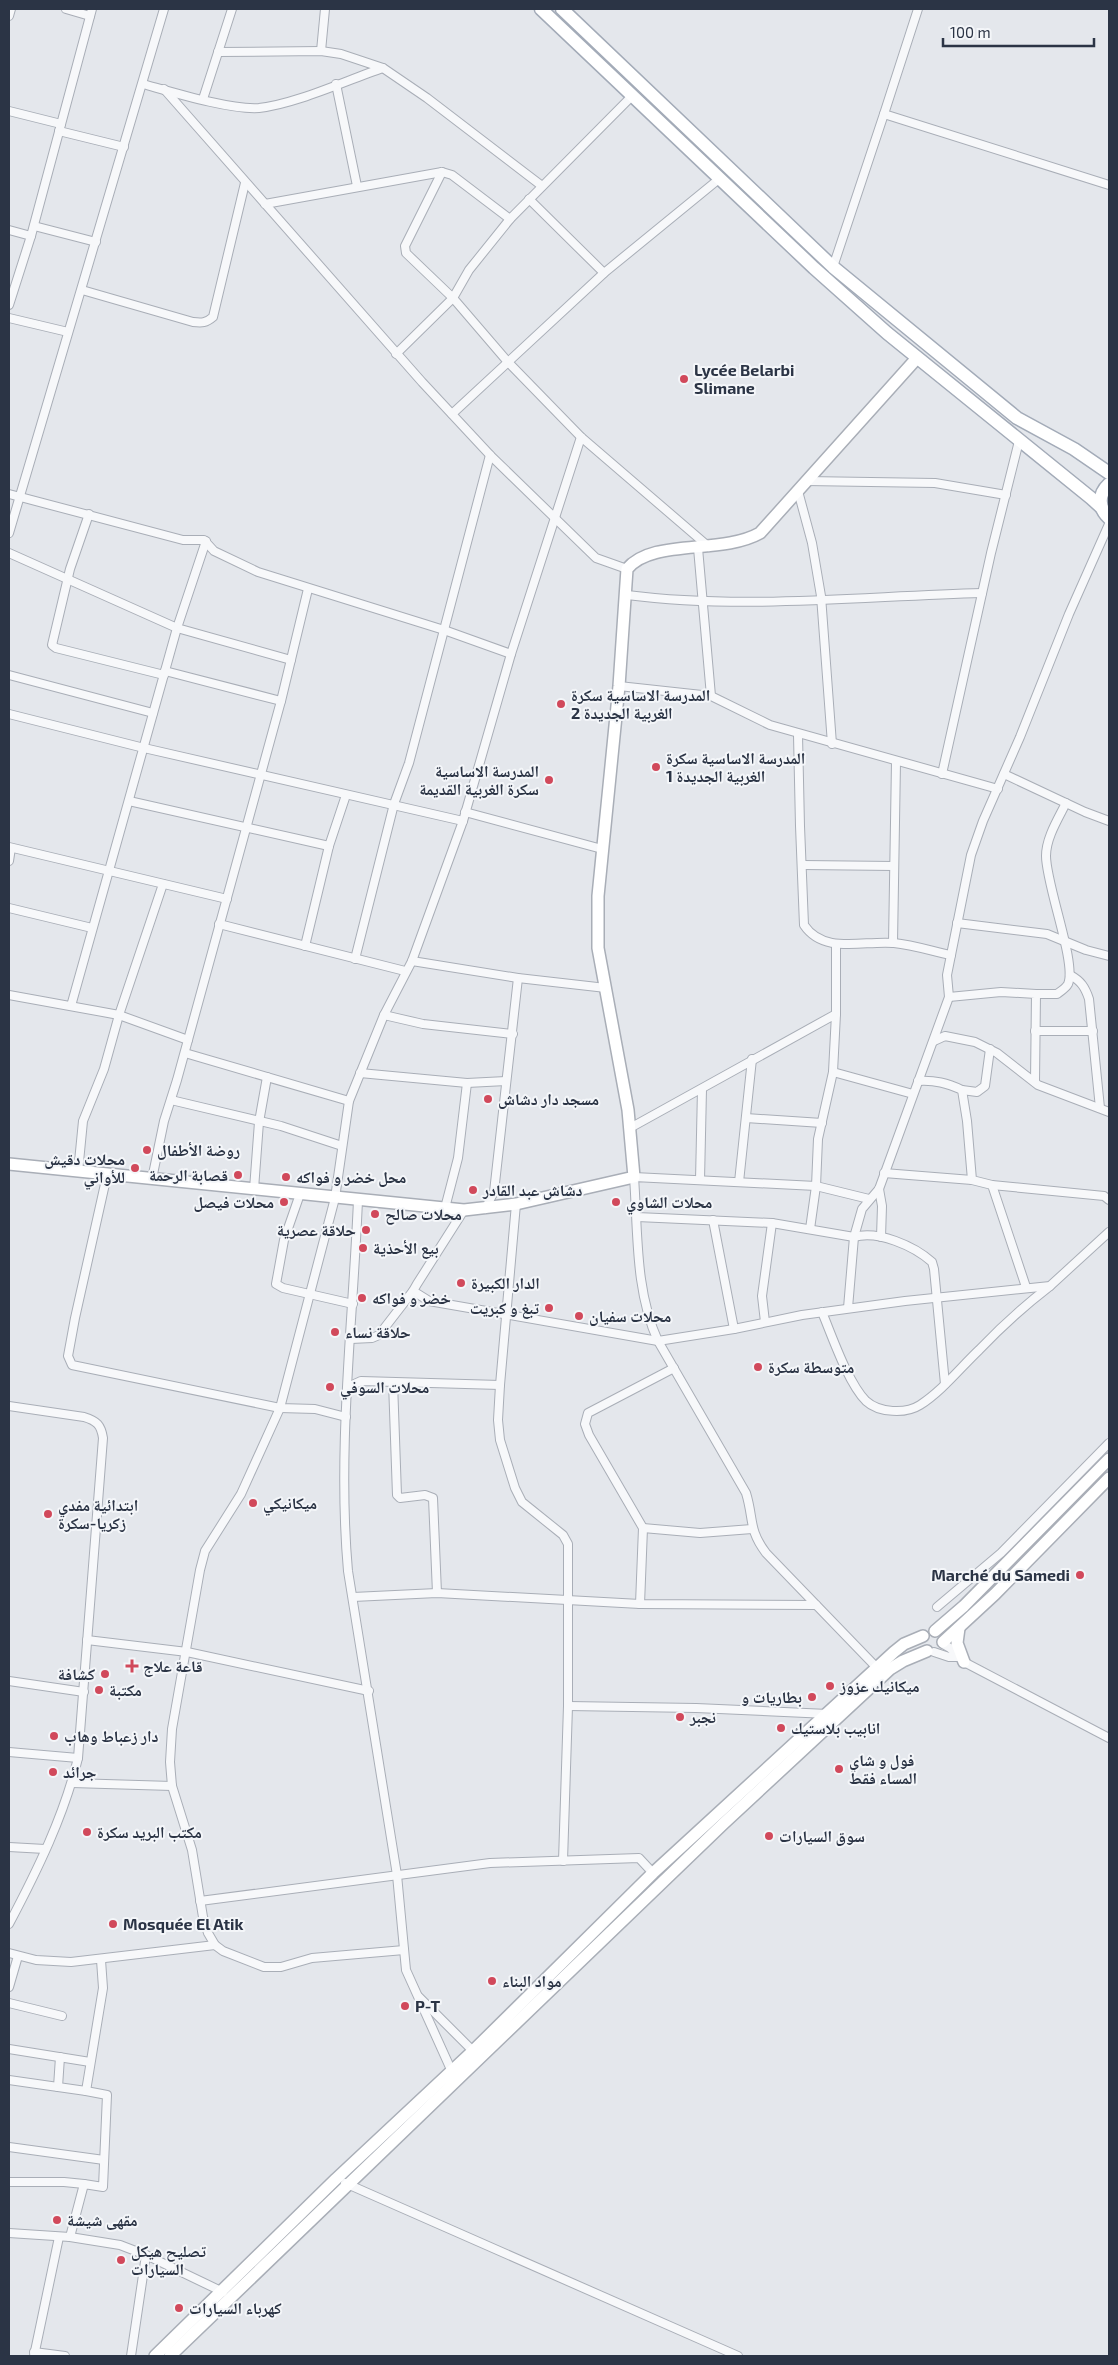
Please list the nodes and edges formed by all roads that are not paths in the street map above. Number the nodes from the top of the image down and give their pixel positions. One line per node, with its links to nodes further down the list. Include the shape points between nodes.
1 (11, 9): 10 (street)
2 (66, 9): 9 (street)
3 (164, 9): 14 (street)
4 (232, 9): 12 (street)
5 (326, 9): 11 (street)
6 (541, 9): 17 (main road)
7 (562, 9): 36 (main road)
8 (918, 9): 20 (street)
9 (91, 12): 21 (street)
10 (9, 15)
11 (322, 51): 12 (street); 13 (street)
12 (218, 52): 18 (street)
13 (383, 68): 15 (street); 28 (street)
14 (143, 84): 16 (street); 22 (street)
15 (336, 84): 18 (street, via 280,104 257,108); 27 (street)
16 (164, 90): 18 (street); 25 (street)
17 (632, 96): 24 (main road); 28 (street)
18 (202, 99)
19 (9, 111): 21 (street)
20 (884, 114): 26 (street); 36 (street)
21 (60, 128): 22 (street); 32 (street)
22 (124, 147): 35 (street)
23 (442, 172): 27 (street); 31 (street, via 452,175); 39 (street, via 405,249 408,256)
24 (719, 179): 37 (street); 44 (main road)
25 (246, 182): 30 (street); 38 (street, via 213,317 208,321 202,324 193,322)
26 (1109, 185)
27 (357, 186): 30 (street)
28 (542, 186): 29 (street)
29 (529, 199): 31 (street); 37 (street)
30 (265, 204): 43 (street)
31 (510, 219): 39 (street, via 469,270)
32 (34, 226): 34 (street); 35 (street)
33 (9, 230): 34 (street)
34 (31, 236): 40 (street)
35 (96, 242): 38 (street)
36 (833, 267): 50 (main road, via 1017,418 1074,449)
37 (604, 273): 45 (street)
38 (82, 290): 42 (street)
39 (452, 298): 43 (street); 45 (street)
40 (9, 305)
41 (9, 318): 42 (street)
42 (68, 332): 56 (street)
43 (396, 354): 46 (street)
44 (917, 358): 48 (main road); 51 (street)
45 (507, 362): 46 (street); 47 (street)
46 (452, 414): 49 (street)
47 (580, 437): 59 (street); 63 (street)
48 (1019, 441): 55 (street); 57 (main road, via 1091,498)
49 (490, 455): 59 (street); 73 (street)
50 (1109, 473)
51 (806, 481): 53 (street); 55 (street, via 935,483)
52 (1109, 484): 57 (main road, via 1101,496)
53 (798, 490): 63 (street, via 760,534 746,541); 70 (street, via 812,543)
54 (9, 494): 56 (street)
55 (1006, 495): 68 (street)
56 (20, 497): 58 (street); 61 (street)
57 (1105, 513)
58 (90, 514): 62 (street, via 183,540); 66 (street)
59 (554, 516): 65 (street, via 596,558); 74 (street)
60 (1109, 524): 88 (street)
61 (9, 533)
62 (206, 541): 67 (street, via 214,551 249,569); 72 (street)
63 (704, 548): 65 (street, via 666,550 646,555); 71 (street)
64 (9, 553): 66 (street)
65 (627, 569): 69 (street)
66 (68, 578): 72 (street); 76 (street, via 52,646)
67 (308, 589): 73 (street); 75 (street)
68 (982, 593): 70 (street); 87 (street)
69 (627, 595): 71 (street); 78 (street)
70 (821, 601): 71 (street); 84 (street)
71 (703, 602): 79 (street)
72 (177, 628): 75 (street); 76 (street)
73 (444, 630): 74 (street); 94 (street, via 409,763)
74 (511, 654): 95 (street)
75 (291, 660): 80 (street)
76 (165, 673): 80 (street); 81 (street)
77 (9, 675): 81 (street)
78 (619, 686): 79 (street); 101 (street)
79 (711, 696): 83 (street)
80 (280, 701): 89 (street)
81 (153, 713): 85 (street)
82 (9, 714): 85 (street)
83 (798, 735): 84 (street); 103 (street)
84 (832, 744): 86 (street)
85 (144, 748): 89 (street); 92 (street)
86 (896, 762): 87 (street); 104 (street)
87 (942, 774): 90 (street)
88 (1004, 774): 90 (street); 93 (street)
89 (260, 775): 91 (street); 98 (street)
90 (998, 789): 109 (street, via 972,855)
91 (346, 795): 94 (street); 99 (street)
92 (129, 801): 98 (street); 105 (street)
93 (1066, 803): 97 (street); 112 (street, via 1046,854 1046,872)
94 (394, 804): 96 (street); 118 (street)
95 (465, 812): 96 (street); 101 (street)
96 (463, 821): 119 (street)
97 (1109, 821)
98 (246, 828): 99 (street); 107 (street)
99 (329, 846): 115 (street)
100 (10, 848): 102 (street); 105 (street)
101 (602, 849): 123 (street, via 598,948)
102 (9, 861)
103 (803, 865): 104 (street); 114 (street, via 804,924 808,931)
104 (894, 866): 113 (street)
105 (109, 871): 106 (street); 111 (street)
106 (163, 884): 107 (street); 129 (street)
107 (227, 899): 110 (street)
108 (9, 908): 111 (street)
109 (957, 923): 112 (street, via 1021,930); 116 (street)
110 (219, 924): 115 (street); 134 (street)
111 (92, 928): 127 (street)
112 (1063, 940): 117 (street); 121 (street)
113 (893, 943): 114 (street); 116 (street)
114 (836, 945): 128 (street)
115 (305, 946): 118 (street)
116 (951, 955): 126 (street, via 947,975)
117 (1109, 956)
118 (355, 958): 120 (street)
119 (412, 961): 120 (street); 122 (street)
120 (405, 971): 130 (street)
121 (1070, 975): 124 (street, via 1068,984 1057,994); 132 (street, via 1080,980 1086,989)
122 (518, 978): 123 (street); 133 (street)
123 (606, 988): 156 (street)
124 (1036, 994): 126 (street, via 1001,992); 131 (street)
125 (9, 995): 127 (street)
126 (949, 996): 135 (street)
127 (71, 1006): 129 (street)
128 (836, 1014): 138 (street); 139 (street)
129 (119, 1015): 134 (street); 159 (street, via 104,1069 83,1121)
130 (384, 1015): 133 (street, via 423,1024); 140 (street)
131 (1035, 1031): 132 (street); 144 (street)
132 (1093, 1031): 151 (street)
133 (512, 1034): 142 (street)
134 (188, 1040): 137 (street)
135 (934, 1041): 136 (street, via 946,1036); 143 (street)
136 (990, 1049): 144 (street); 147 (street, via 985,1086 977,1092)
137 (184, 1053): 141 (street); 149 (street)
138 (752, 1059): 146 (street); 153 (street)
139 (833, 1072): 148 (street); 155 (street)
140 (360, 1073): 145 (street); 150 (street)
141 (267, 1076): 150 (street); 154 (street)
142 (506, 1081): 145 (street); 178 (street, via 494,1192)
143 (918, 1081): 147 (street, via 932,1080); 148 (street)
144 (1035, 1082): 151 (street)
145 (467, 1083): 177 (street, via 458,1158)
146 (702, 1089): 156 (street); 164 (street)
147 (962, 1090): 165 (street)
148 (913, 1094): 160 (street)
149 (171, 1100): 154 (street); 163 (street)
150 (349, 1101): 157 (street)
151 (1100, 1108): 152 (street)
152 (1109, 1112)
153 (746, 1118): 155 (street); 166 (street)
154 (259, 1122): 157 (street); 169 (street)
155 (822, 1123): 168 (street)
156 (630, 1128): 162 (street)
157 (342, 1146): 172 (street)
158 (9, 1164): 159 (street)
159 (78, 1172): 161 (street)
160 (884, 1174): 165 (street); 170 (street)
161 (107, 1175): 163 (street); 206 (street, via 73,1327 68,1356 72,1365)
162 (634, 1177): 164 (street); 176 (street); 180 (street)
163 (152, 1179): 169 (street)
164 (700, 1180): 166 (street)
165 (972, 1180): 167 (street)
166 (739, 1182): 168 (street)
167 (992, 1184): 175 (street, via 1104,1196); 188 (street)
168 (816, 1186): 173 (street); 183 (street)
169 (254, 1189): 171 (street)
170 (879, 1189): 173 (street); 186 (street)
171 (300, 1194): 172 (street); 190 (street, via 284,1240 276,1282 277,1286)
172 (336, 1198): 174 (street); 190 (street)
173 (869, 1199): 185 (street, via 862,1209)
174 (358, 1200): 177 (street); 192 (street)
175 (1109, 1200)
176 (516, 1204): 178 (street); 195 (street)
177 (445, 1208): 179 (street)
178 (485, 1208): 179 (street)
179 (464, 1210): 189 (street)
180 (637, 1217): 181 (street); 199 (street, via 643,1298)
181 (713, 1220): 182 (street); 197 (street)
182 (772, 1223): 183 (street); 196 (street, via 762,1296)
183 (810, 1229): 185 (street)
184 (1109, 1232): 187 (street)
185 (854, 1236): 186 (street); 193 (street)
186 (881, 1237): 191 (street, via 932,1262)
187 (1050, 1286): 188 (street); 202 (street, via 1010,1318)
188 (1026, 1287): 191 (street)
189 (413, 1291): 195 (street, via 429,1301); 198 (street, via 379,1335)
190 (310, 1294): 192 (street); 206 (street)
191 (937, 1298): 193 (street); 202 (street)
192 (353, 1304): 198 (street)
193 (848, 1308): 194 (street)
194 (822, 1312): 196 (street); 202 (street, via 866,1401 889,1410 914,1408)
195 (507, 1314): 199 (street); 203 (street)
196 (766, 1322): 197 (street)
197 (734, 1329): 199 (street)
198 (351, 1339): 204 (street)
199 (658, 1341): 200 (street)
200 (674, 1368): 211 (street, via 588,1413 586,1418 589,1435); 212 (street, via 746,1494)
201 (393, 1382): 203 (street); 204 (street, via 360,1381); 216 (street, via 397,1495 400,1498 425,1495 433,1498)
202 (945, 1384)
203 (500, 1385): 218 (street, via 498,1430 515,1488 527,1508 564,1535 568,1544)
204 (348, 1387): 207 (street)
205 (9, 1406): 225 (street, via 84,1417 95,1420 101,1427 103,1438)
206 (280, 1408): 207 (street, via 315,1409); 227 (street, via 240,1494 205,1551)
207 (346, 1417): 217 (street, via 344,1527)
208 (1109, 1443): 215 (street)
209 (1109, 1459): 213 (street)
210 (1109, 1478): 214 (street)
211 (643, 1528): 212 (street, via 700,1532); 219 (street)
212 (752, 1529): 220 (street, via 766,1553)
213 (1024, 1545): 214 (street); 215 (street)
214 (1033, 1555): 222 (street)
215 (1005, 1557): 221 (street); 223 (street)
216 (437, 1593): 217 (street); 218 (street)
217 (353, 1597): 232 (street)
218 (569, 1600): 219 (street); 234 (street)
219 (640, 1604): 220 (street)
220 (816, 1605): 230 (street)
221 (937, 1607)
222 (959, 1628): 226 (street); 229 (street, via 957,1643)
223 (935, 1631): 224 (street, via 928,1631); 226 (street, via 941,1635)
224 (923, 1636): 228 (street, via 922,1646); 230 (street, via 904,1644)
225 (87, 1640): 227 (street); 233 (street)
226 (943, 1643): 228 (street, via 939,1650); 229 (street)
227 (187, 1652): 232 (street); 240 (street, via 172,1728)
228 (930, 1652): 229 (street); 230 (street)
229 (961, 1659): 236 (street)
230 (881, 1671): 235 (street); 258 (street, via 723,1824)
231 (9, 1681): 233 (street)
232 (369, 1690): 245 (street)
233 (84, 1692): 238 (street)
234 (568, 1706): 235 (street); 243 (street)
235 (828, 1714): 244 (street)
236 (1109, 1738)
237 (9, 1752): 238 (street)
238 (78, 1758): 239 (street)
239 (72, 1783): 240 (street); 242 (street)
240 (172, 1786): 246 (street, via 192,1850)
241 (9, 1847): 242 (street)
242 (45, 1849): 247 (street)
243 (563, 1861): 244 (street, via 639,1858); 245 (street, via 490,1863)
244 (653, 1874): 258 (street)
245 (397, 1875): 246 (street); 249 (street)
246 (200, 1901): 248 (street, via 208,1933)
247 (9, 1924)
248 (215, 1945): 249 (street, via 264,1967 280,1967 312,1958); 252 (street)
249 (404, 1950): 254 (street, via 406,1970)
250 (9, 1953): 251 (street)
251 (18, 1956): 252 (street, via 53,1962); 253 (street)
252 (101, 1960): 260 (street, via 102,1988)
253 (9, 1986)
254 (414, 1992): 258 (street); 261 (street)
255 (9, 2003): 256 (street)
256 (62, 2016)
257 (9, 2048): 259 (street)
258 (476, 2054): 261 (street)
259 (60, 2057): 260 (street); 263 (street)
260 (90, 2062): 264 (street)
261 (454, 2076): 267 (street); 270 (street)
262 (9, 2080): 263 (street)
263 (58, 2087): 264 (street)
264 (86, 2091): 266 (street, via 107,2095)
265 (9, 2146): 266 (street)
266 (104, 2160): 269 (street, via 103,2187)
267 (336, 2179): 270 (street); 275 (street)
268 (9, 2182): 269 (street)
269 (84, 2184): 273 (street)
270 (348, 2184): 275 (street); 281 (street)
271 (9, 2232): 272 (street)
272 (60, 2237): 273 (street); 276 (street)
273 (70, 2238): 274 (street, via 120,2245)
274 (146, 2254): 275 (street); 278 (street)
275 (226, 2295): 279 (street); 280 (street)
276 (34, 2354): 277 (street)
277 (65, 2356)
278 (131, 2356)
279 (155, 2356)
280 (170, 2356)
281 (738, 2356)

